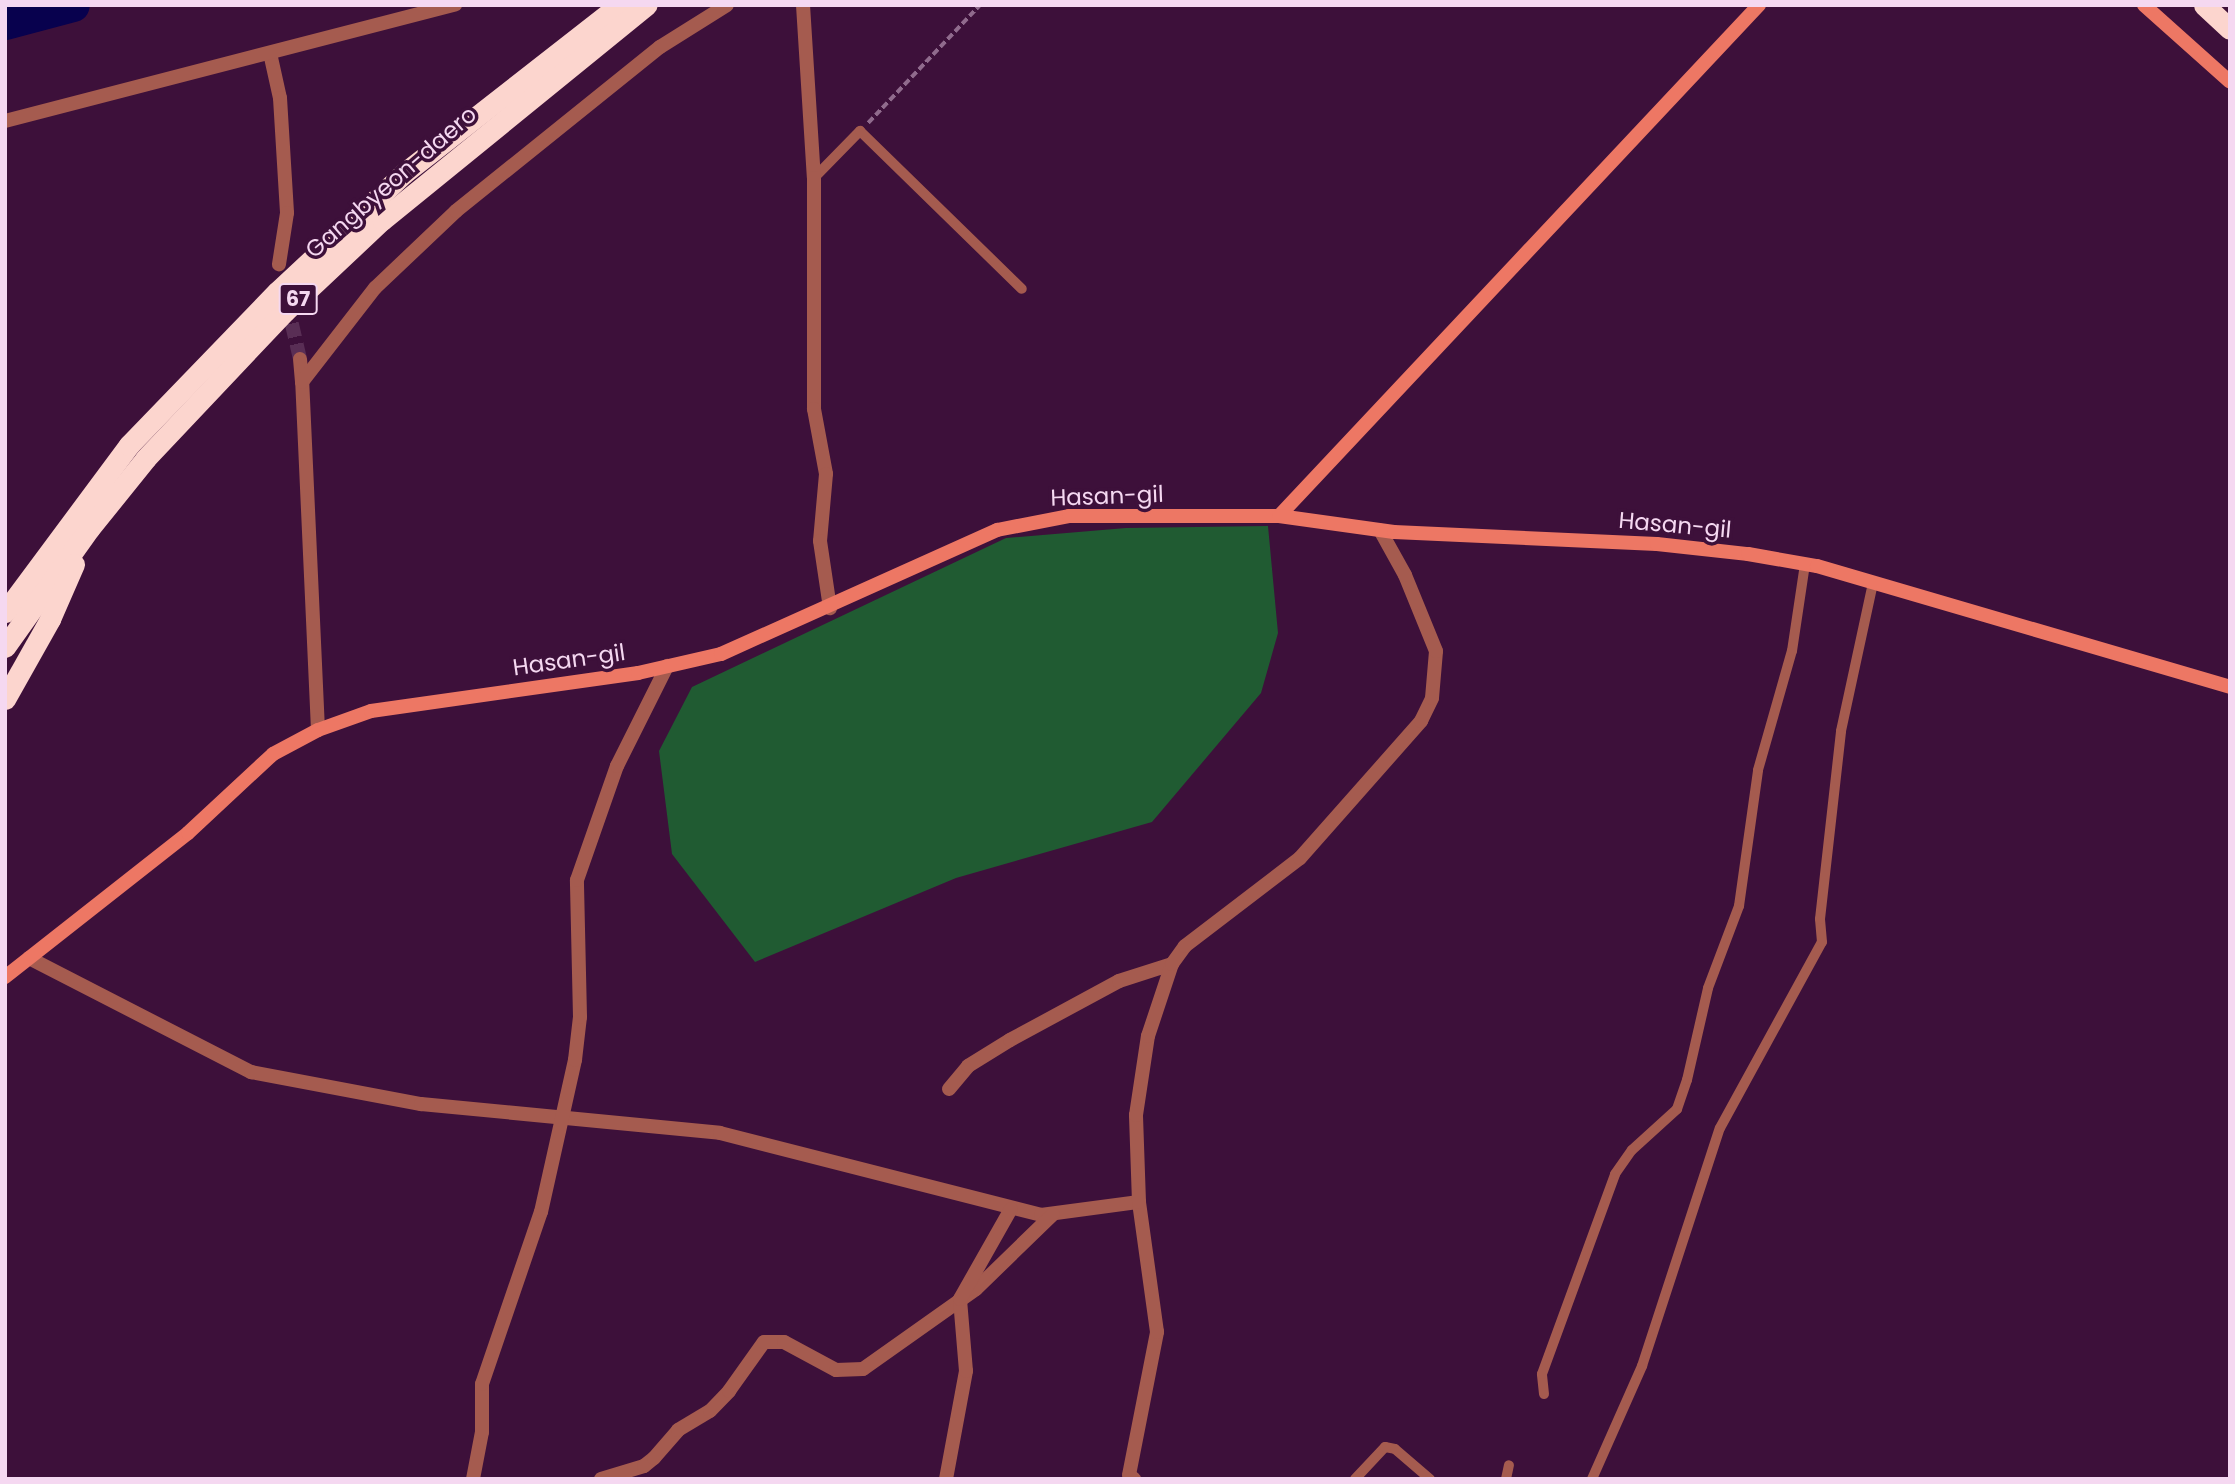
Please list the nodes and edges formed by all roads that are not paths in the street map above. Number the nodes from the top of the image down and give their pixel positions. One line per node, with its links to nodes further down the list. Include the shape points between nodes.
1 (454, 5): 10 (street)
2 (618, 5): 19 (highway, Gangbyeon-daero / 67, via 403,174 333,238 129,445)
3 (647, 5): 19 (highway, Gangbyeon-daero / 67, via 508,114 334,266)
4 (727, 5): 17 (street, via 660,47 456,211 375,288)
5 (803, 5): 13 (street)
6 (1759, 5): 18 (street)
7 (2144, 5): 11 (street)
8 (2204, 5): 9 (highway)
9 (2230, 29)
10 (271, 53): 12 (street); 14 (street, via 280,98 287,213)
11 (2230, 82)
12 (5, 121)
13 (814, 178): 15 (lane, via 860,131); 24 (street, via 814,409 825,474 820,541)
14 (279, 264)
15 (1022, 289)
16 (300, 359): 17 (street)
17 (302, 382): 30 (street)
18 (1279, 516): 20 (street, Hasan-gil); 24 (street, Hasan-gil, via 1069,516 997,530 901,570)
19 (80, 525): 23 (highway); 25 (highway, Gangbyeon-daero / 67); 26 (highway, Gangbyeon-daero / 67); 29 (highway, via 50,619)
20 (1380, 530): 21 (street, Hasan-gil, via 1657,544); 32 (street, via 1405,575 1436,651 1432,698 1421,720 1300,858 1208,926)
21 (1805, 564): 22 (street, Hasan-gil); 40 (lane, via 1795,639 1758,770 1739,906 1709,988 1687,1080 1677,1109 1632,1150 1615,1174 1542,1374)
22 (1873, 583): 28 (street, Hasan-gil); 49 (lane, via 1841,731 1820,919 1822,942 1720,1128 1651,1341)
23 (5, 585)
24 (830, 608): 27 (street, Hasan-gil, via 721,654)
25 (5, 612)
26 (5, 648)
27 (667, 666): 30 (street, Hasan-gil, via 371,711); 35 (street, via 617,766 577,880 580,1017)
28 (2230, 687)
29 (5, 699)
30 (318, 730): 31 (street, Hasan-gil, via 273,754 188,833)
31 (29, 958): 33 (street, Hasan-gil); 35 (street, via 251,1072 421,1104)
32 (1172, 964): 34 (street, via 1119,981 1010,1040 968,1066); 36 (street, via 1148,1036 1136,1094)
33 (5, 977)
34 (950, 1089)
35 (562, 1115): 37 (street, via 756,1140); 43 (street, via 541,1212 482,1384 482,1432)
36 (1139, 1202): 38 (street); 42 (street, via 1157,1332)
37 (1011, 1209): 38 (street); 39 (street)
38 (1053, 1214): 39 (street, via 1003,1266)
39 (960, 1299): 44 (street, via 898,1348 851,1373 804,1357 784,1342 765,1342 720,1401 678,1430 645,1466); 45 (street, via 966,1371)
40 (1544, 1394)
41 (1509, 1465): 48 (lane)
42 (1130, 1477)
43 (473, 1479)
44 (601, 1479)
45 (946, 1479)
46 (1355, 1479): 47 (lane, via 1385,1447 1395,1449)
47 (1430, 1479)
48 (1506, 1479)
49 (1592, 1479)

